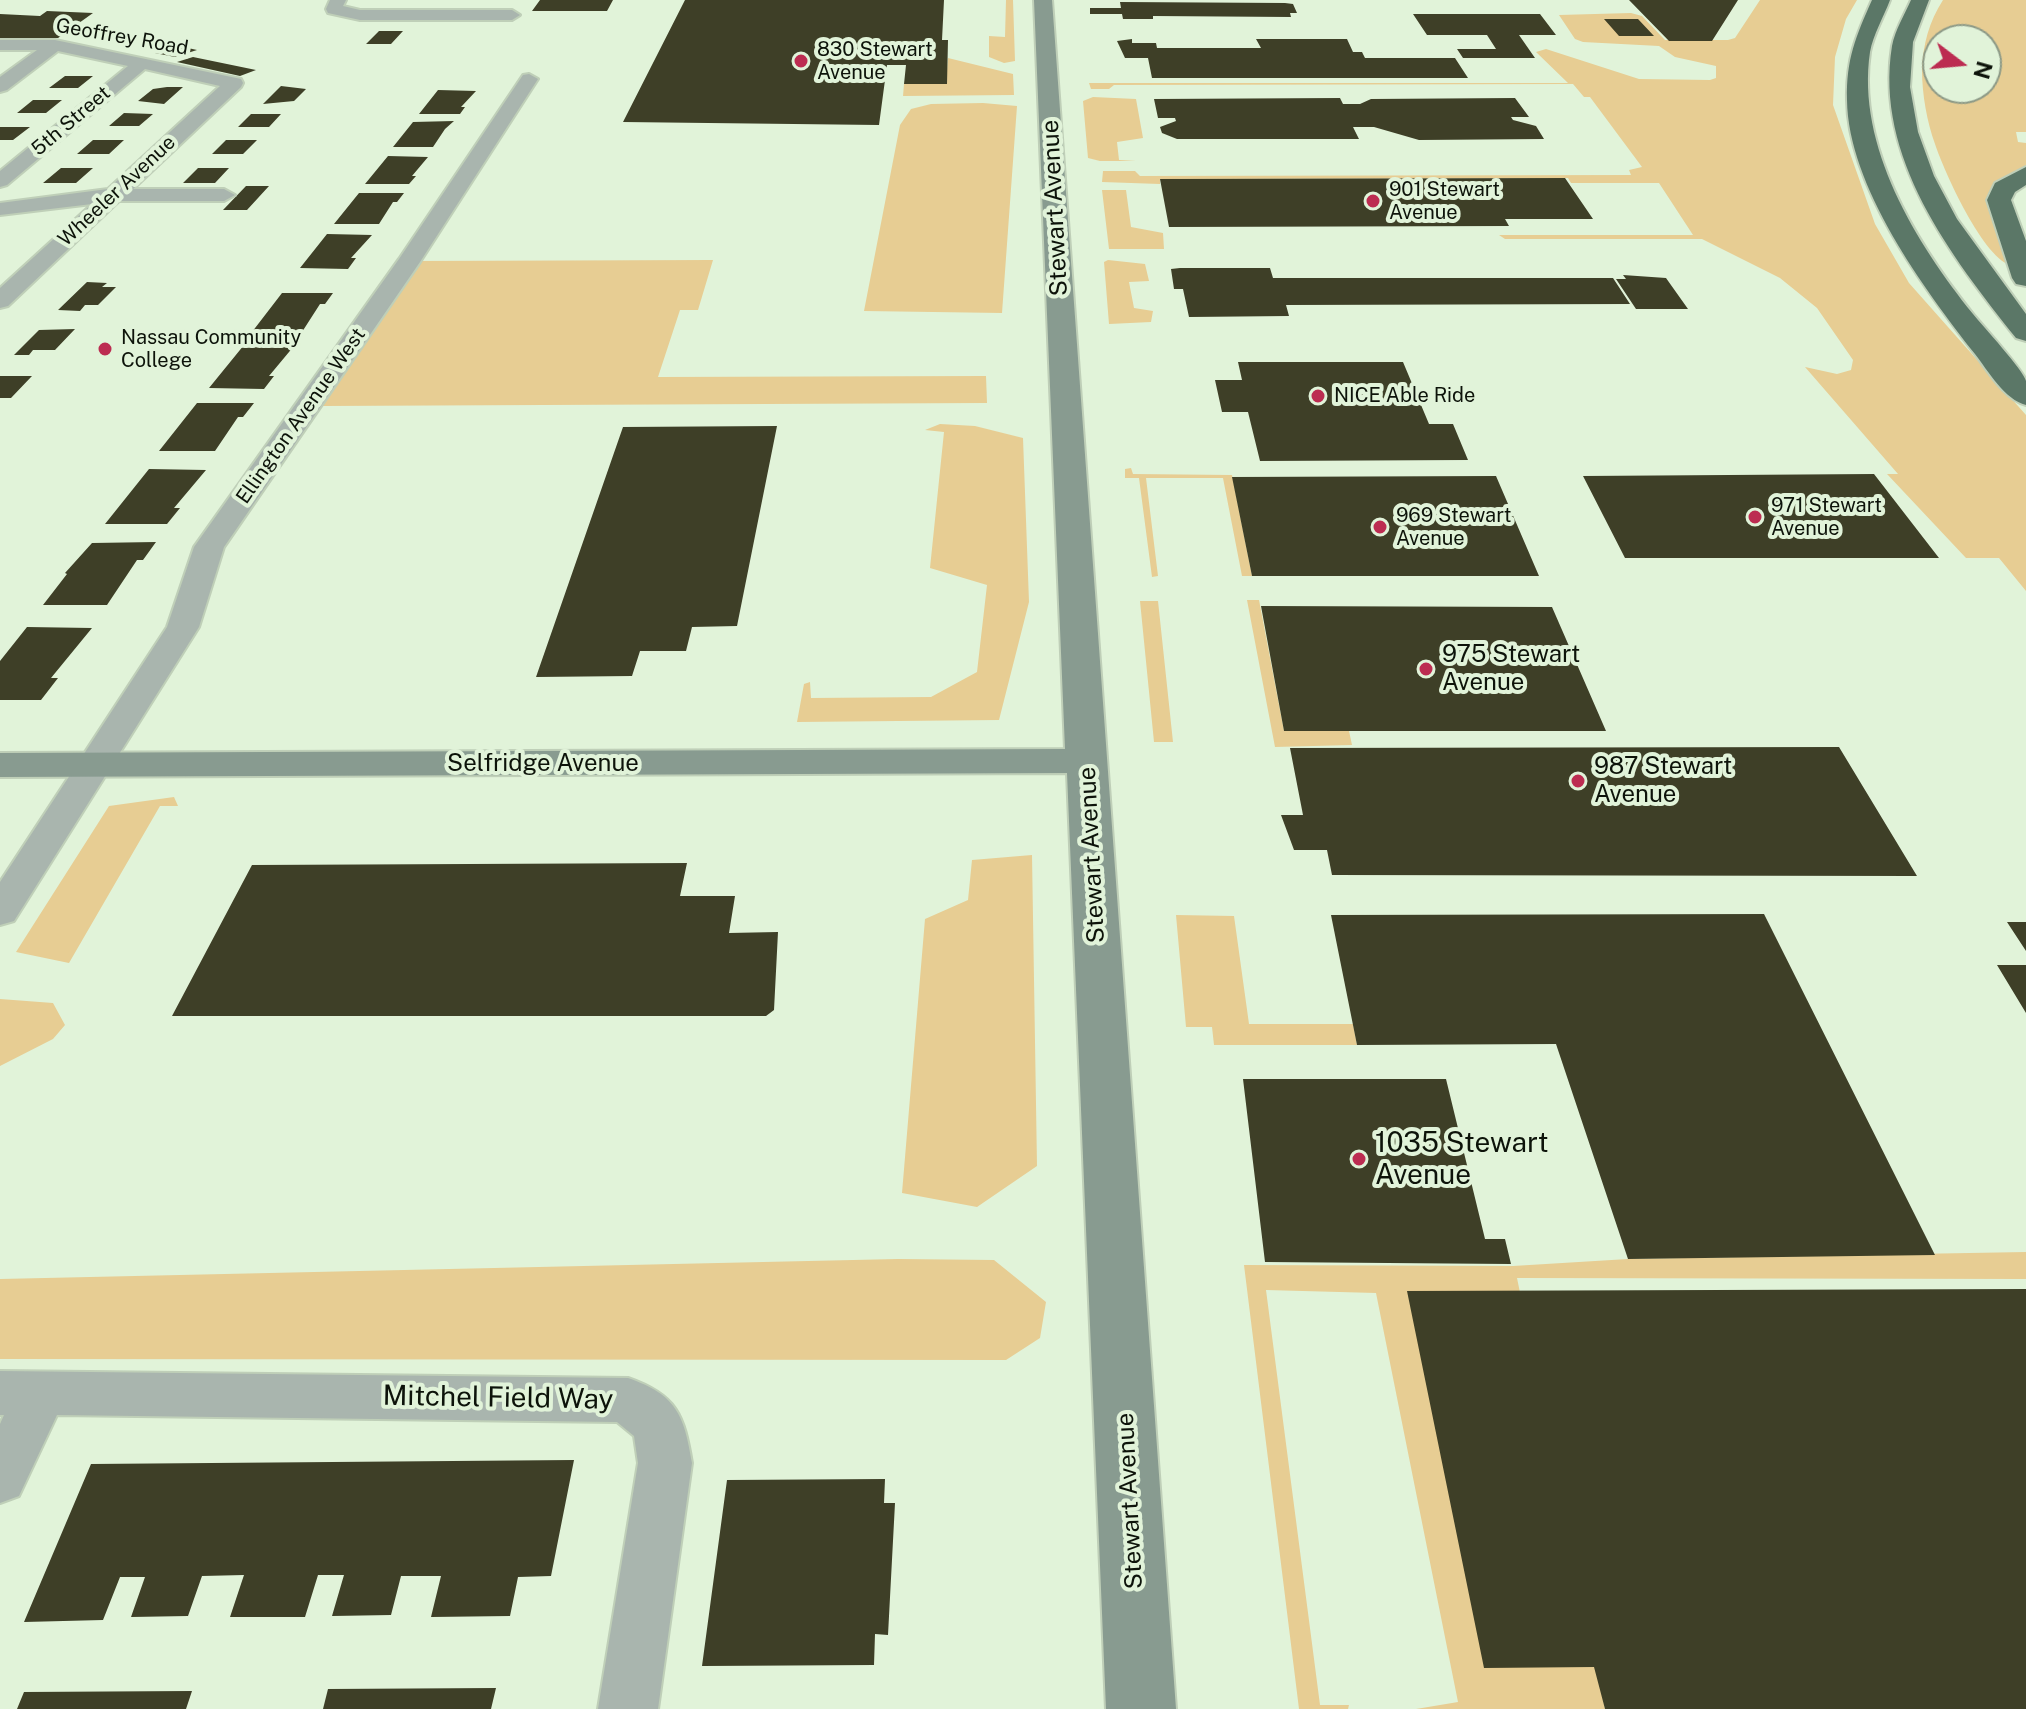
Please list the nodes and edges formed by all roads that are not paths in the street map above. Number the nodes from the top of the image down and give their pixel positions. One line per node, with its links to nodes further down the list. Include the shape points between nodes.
1 (338, 0): 5 (street, via 334,9 360,15)
2 (1043, 0): 21 (main road, Stewart Avenue)
3 (1881, 0): 20 (highway, via 1864,37 1858,72 1860,111 1879,180 1932,276)
4 (1920, 0): 19 (highway, via 1906,30 1900,74 1912,148 1949,227)
5 (512, 15)
6 (0, 45): 7 (street, Geoffrey Road)
7 (55, 45): 8 (street, Geoffrey Road); 11 (street)
8 (143, 62): 10 (street, Geoffrey Road); 13 (street, 5th Street)
9 (529, 79): 23 (street, Ellington Avenue West, via 409,262 209,547 183,627)
10 (234, 83): 14 (street, Wheeler Avenue)
11 (0, 86)
12 (2026, 174): 17 (highway, via 2004,188 1999,200)
13 (0, 181)
14 (112, 195): 15 (street); 16 (street); 18 (street, Wheeler Avenue)
15 (224, 195)
16 (0, 209)
17 (2026, 278)
18 (0, 301)
19 (2026, 332)
20 (2026, 396)
21 (1087, 761): 23 (main road, Selfridge Avenue); 28 (main road, Stewart Avenue)
22 (0, 765): 23 (main road, Selfridge Avenue)
23 (97, 765): 24 (street, Ellington Avenue West)
24 (0, 912)
25 (20, 1393): 26 (street, Mitchel Field Way); 27 (street, Mitchel Field Way, via 628,1400 659,1425 665,1463)
26 (0, 1479)
27 (628, 1709)
28 (1141, 1709)

